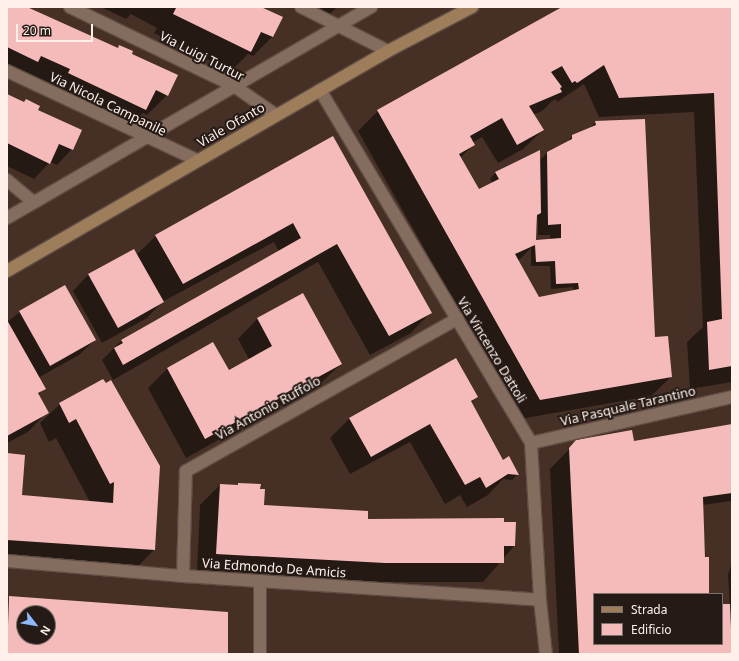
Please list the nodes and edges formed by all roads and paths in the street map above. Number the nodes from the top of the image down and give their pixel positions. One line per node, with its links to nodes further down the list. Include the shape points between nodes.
1 (70, 7): 8 (street, Via Luigi Turtur)
2 (301, 7): 5 (street)
3 (371, 7): 5 (street)
4 (472, 7): 6 (main road, Viale Ofanto)
5 (340, 26): 6 (street); 8 (street)
6 (388, 51): 9 (main road, Viale Ofanto)
7 (7, 71): 11 (street, Via Nicola Campanile)
8 (234, 86): 10 (street, Via Luigi Turtur); 11 (street)
9 (320, 90): 10 (main road, Viale Ofanto); 17 (street, Via Vincenzo Dattoli)
10 (276, 115): 12 (main road, Viale Ofanto)
11 (145, 138): 12 (street, Via Nicola Campanile); 14 (street)
12 (197, 160): 16 (main road, Viale Ofanto)
13 (7, 180): 14 (street)
14 (34, 203): 15 (street)
15 (7, 218)
16 (7, 271)
17 (457, 319): 19 (street, Via Vincenzo Dattoli); 21 (street, Via Antonio Ruffolo, via 186,471)
18 (732, 397): 19 (street, Via Pasquale Tarantino)
19 (531, 443): 23 (street, Via Vincenzo Dattoli)
20 (7, 561): 21 (street, Via Edmondo De Amicis)
21 (182, 576): 22 (street, Via Edmondo De Amicis)
22 (260, 581): 23 (street, Via Edmondo De Amicis); 24 (street)
23 (540, 600): 25 (street, Via Vincenzo Dattoli)
24 (260, 654)
25 (546, 654)

